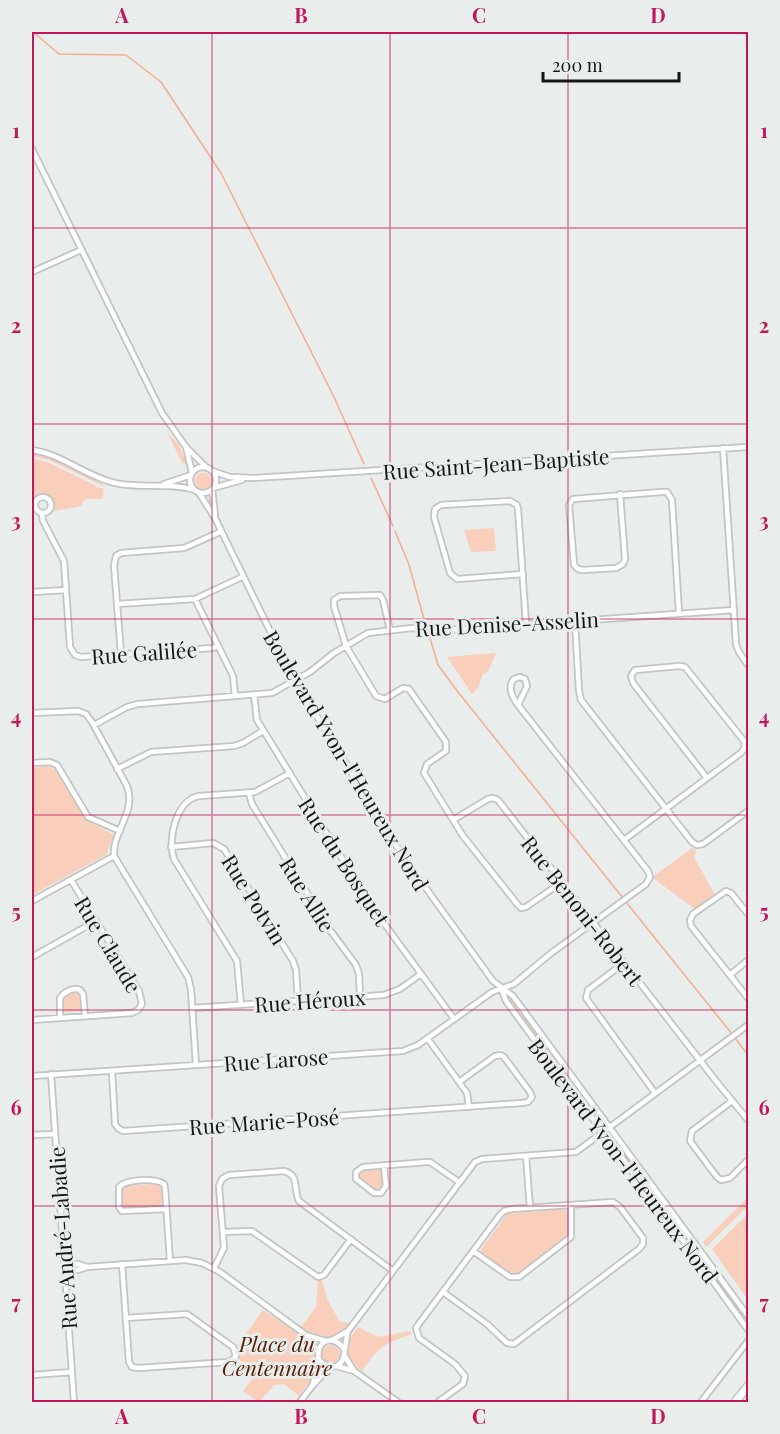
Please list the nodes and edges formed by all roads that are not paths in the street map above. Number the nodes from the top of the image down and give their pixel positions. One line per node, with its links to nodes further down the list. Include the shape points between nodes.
1 (32, 149): 2 (street)
2 (81, 250): 3 (street); 4 (street, via 159,407)
3 (32, 272)
4 (186, 447): 8 (street); 9 (street)
5 (748, 447): 6 (street, Rue Saint-Jean-Baptiste)
6 (723, 448): 10 (street, Rue Saint-Jean-Baptiste); 24 (street)
7 (32, 450): 11 (street, via 110,481)
8 (209, 470): 9 (street, via 199,468); 10 (street, Rue Saint-Jean-Baptiste); 12 (street, via 216,480)
9 (192, 474): 11 (street); 13 (street, via 191,484)
10 (244, 479): 12 (street, Rue Saint-Jean-Baptiste)
11 (162, 485): 13 (street)
12 (213, 489): 13 (street, via 207,493); 16 (street, Boulevard Yvon-l'Heureux Nord)
13 (197, 491): 16 (street, Boulevard Yvon-l'Heureux Nord)
14 (620, 494): 14 (street, via 576,497 571,501 573,562 577,569 616,568 623,564); 25 (street, via 664,491 670,495)
15 (42, 513): 20 (street, Rue Galilée, via 64,561)
16 (215, 518): 17 (street, Boulevard Yvon-l'Heureux Nord)
17 (220, 532): 19 (street, Boulevard Yvon-l'Heureux Nord); 23 (street, via 184,549 121,553 115,557)
18 (523, 574): 18 (street, via 515,503 435,509 434,517 453,577); 27 (street)
19 (242, 577): 22 (street); 33 (street, Boulevard Yvon-l'Heureux Nord)
20 (66, 590): 21 (street); 31 (street, Rue Galilée, via 73,653 81,657)
21 (32, 592)
22 (195, 599): 23 (street); 29 (street)
23 (117, 604): 31 (street)
24 (734, 610): 25 (street, Rue Denise-Asselin); 32 (street, via 736,646)
25 (679, 613): 26 (street, Rue Denise-Asselin)
26 (575, 621): 27 (street, Rue Denise-Asselin); 45 (street, via 581,700)
27 (526, 624): 28 (street, Rue Denise-Asselin)
28 (390, 630): 30 (street, Rue Denise-Asselin, via 371,632); 30 (street, via 381,596 338,597 334,603)
29 (218, 646): 31 (street, Rue Galilée); 35 (street, via 234,678)
30 (346, 646): 33 (street, Rue Denise-Asselin); 47 (street, via 377,697 385,699 403,688 409,689 447,744 445,752 424,770)
31 (121, 654)
32 (748, 665)
33 (295, 681): 34 (street, Rue Denise-Asselin, via 275,692); 63 (street, Boulevard Yvon-l'Heureux Nord, via 414,874)
34 (254, 695): 35 (street, Rue Denise-Asselin); 39 (street, Rue du Bosquet, via 256,718)
35 (235, 696): 38 (street, Rue Denise-Asselin, via 135,704)
36 (518, 705): 36 (street, via 527,686 520,677 511,684); 49 (street)
37 (32, 713): 38 (street, via 80,711)
38 (94, 725): 41 (street)
39 (263, 731): 41 (street, via 234,746 149,752); 42 (street, Rue du Bosquet)
40 (32, 763): 48 (street, via 57,765 87,815)
41 (117, 769): 48 (street, via 130,800)
42 (290, 773): 44 (street); 61 (street, Rue du Bosquet, via 370,904)
43 (707, 778): 43 (street, via 743,752 744,741 685,667 635,670 631,676 633,683); 45 (street)
44 (249, 793): 50 (street, via 188,800 173,832); 64 (street, Rue Allie, via 252,804 330,930 356,965)
45 (665, 808): 46 (street, via 698,845); 49 (street)
46 (748, 811)
47 (453, 820): 53 (street, Rue Benoni-Robert, via 488,799 496,799); 53 (street, via 520,907 526,908)
48 (120, 831): 51 (street)
49 (624, 840): 57 (street, Rue Larose, via 650,875 648,882)
50 (171, 847): 66 (street, Rue Potvin, via 213,843 224,849 293,961); 67 (street, via 175,860 237,961)
51 (114, 856): 52 (street); 68 (street, via 187,974)
52 (71, 879): 54 (street); 56 (street, Rue Claude)
53 (562, 882): 57 (street, Rue Benoni-Robert)
54 (32, 901)
55 (748, 914): 62 (street, via 726,891 690,919)
56 (96, 921): 58 (street); 69 (street, Rue Claude, via 139,991 142,1003 133,1012)
57 (593, 923): 60 (street, Rue Benoni-Robert); 63 (street, Rue Larose, via 514,984)
58 (32, 957)
59 (748, 960): 62 (street)
60 (624, 963): 75 (street, Rue Benoni-Robert); 81 (street, via 588,990 586,998)
61 (421, 974): 64 (street, Rue Héroux, via 391,993); 71 (street, Rue du Bosquet)
62 (730, 975): 65 (street)
63 (501, 988): 71 (street, Rue Larose); 85 (street, Boulevard Yvon-l'Heureux Nord, via 513,996); 86 (street, Boulevard Yvon-l'Heureux Nord, via 506,1001)
64 (360, 997): 66 (street, Rue Héroux)
65 (748, 998)
66 (298, 1001): 67 (street, Rue Héroux)
67 (241, 1005): 68 (street, Rue Héroux)
68 (192, 1008): 76 (street)
69 (85, 1016): 70 (street, Rue Claude); 70 (street, via 83,994 75,989 61,997)
70 (60, 1018): 72 (street, Rue Claude)
71 (454, 1019): 74 (street, Rue Larose)
72 (32, 1020)
73 (748, 1025): 75 (street)
74 (428, 1039): 76 (street, Rue Larose, via 396,1052); 80 (street)
75 (700, 1060): 81 (street); 82 (street, Rue Benoni-Robert)
76 (196, 1065): 77 (street, Rue Larose)
77 (112, 1071): 78 (street, Rue Larose); 83 (street, Rue Marie-Posé, via 115,1123 123,1131)
78 (51, 1074): 79 (street, Rue Larose); 87 (street, Rue André-Labadie)
79 (32, 1076)
80 (459, 1082): 83 (street, via 468,1096); 83 (street, Rue Marie-Posé, via 500,1055 531,1095 527,1103)
81 (655, 1094): 85 (street)
82 (732, 1101): 84 (street, Rue Benoni-Robert); 90 (street, via 692,1131 690,1140 720,1179 729,1179)
83 (469, 1107)
84 (748, 1120)
85 (609, 1127): 86 (street); 107 (street, Boulevard Yvon-l'Heureux Nord)
86 (602, 1132): 89 (street, via 574,1153); 109 (street, Boulevard Yvon-l'Heureux Nord)
87 (55, 1134): 88 (street); 101 (street, Rue André-Labadie)
88 (32, 1135)
89 (526, 1156): 92 (street, via 478,1160); 94 (street)
90 (748, 1160)
91 (384, 1166): 91 (street, via 386,1186 382,1192 374,1193 356,1179 360,1168); 92 (street, via 432,1162)
92 (459, 1182): 105 (street)
93 (571, 1205): 94 (street); 98 (street, via 571,1237 519,1277 510,1277); 106 (street, via 616,1203 643,1243 514,1344 507,1343)
94 (530, 1208): 98 (street, via 503,1212)
95 (166, 1209): 95 (street, via 161,1181 124,1183 118,1188 122,1211); 99 (street)
96 (223, 1232): 97 (street, via 252,1232 318,1277 324,1275); 97 (street, via 219,1185 223,1177 284,1171 295,1178 299,1201); 103 (street, via 223,1251)
97 (351, 1239): 105 (street)
98 (473, 1251): 106 (street)
99 (170, 1261): 100 (street); 103 (street, via 196,1261)
100 (122, 1264): 102 (street); 108 (street)
101 (64, 1265): 102 (street); 104 (street, Rue André-Labadie)
102 (87, 1267): 104 (street)
103 (214, 1268): 111 (street)
104 (64, 1271): 121 (street, Rue André-Labadie)
105 (393, 1271): 110 (street)
106 (443, 1292): 128 (street, via 416,1334 456,1365 465,1378 463,1384)
107 (748, 1316)
108 (126, 1318): 108 (street, via 130,1363 134,1368 228,1362 236,1356 233,1347 189,1315)
109 (748, 1330)
110 (348, 1331): 112 (street); 115 (street)
111 (306, 1335): 113 (street); 116 (street)
112 (332, 1340): 113 (street); 115 (street)
113 (326, 1341): 116 (street)
114 (748, 1341): 129 (street)
115 (344, 1349): 117 (street)
116 (318, 1352): 118 (street)
117 (344, 1355): 119 (street, via 342,1362); 120 (street)
118 (319, 1360): 119 (street); 123 (street)
119 (333, 1367): 120 (street); 123 (street)
120 (354, 1371): 127 (street)
121 (72, 1372): 122 (street); 125 (street, Rue André-Labadie)
122 (32, 1375)
123 (312, 1386): 126 (street)
124 (748, 1386): 130 (highway)
125 (74, 1402)
126 (300, 1402)
127 (398, 1402)
128 (438, 1402)
129 (701, 1402)
130 (735, 1402)

